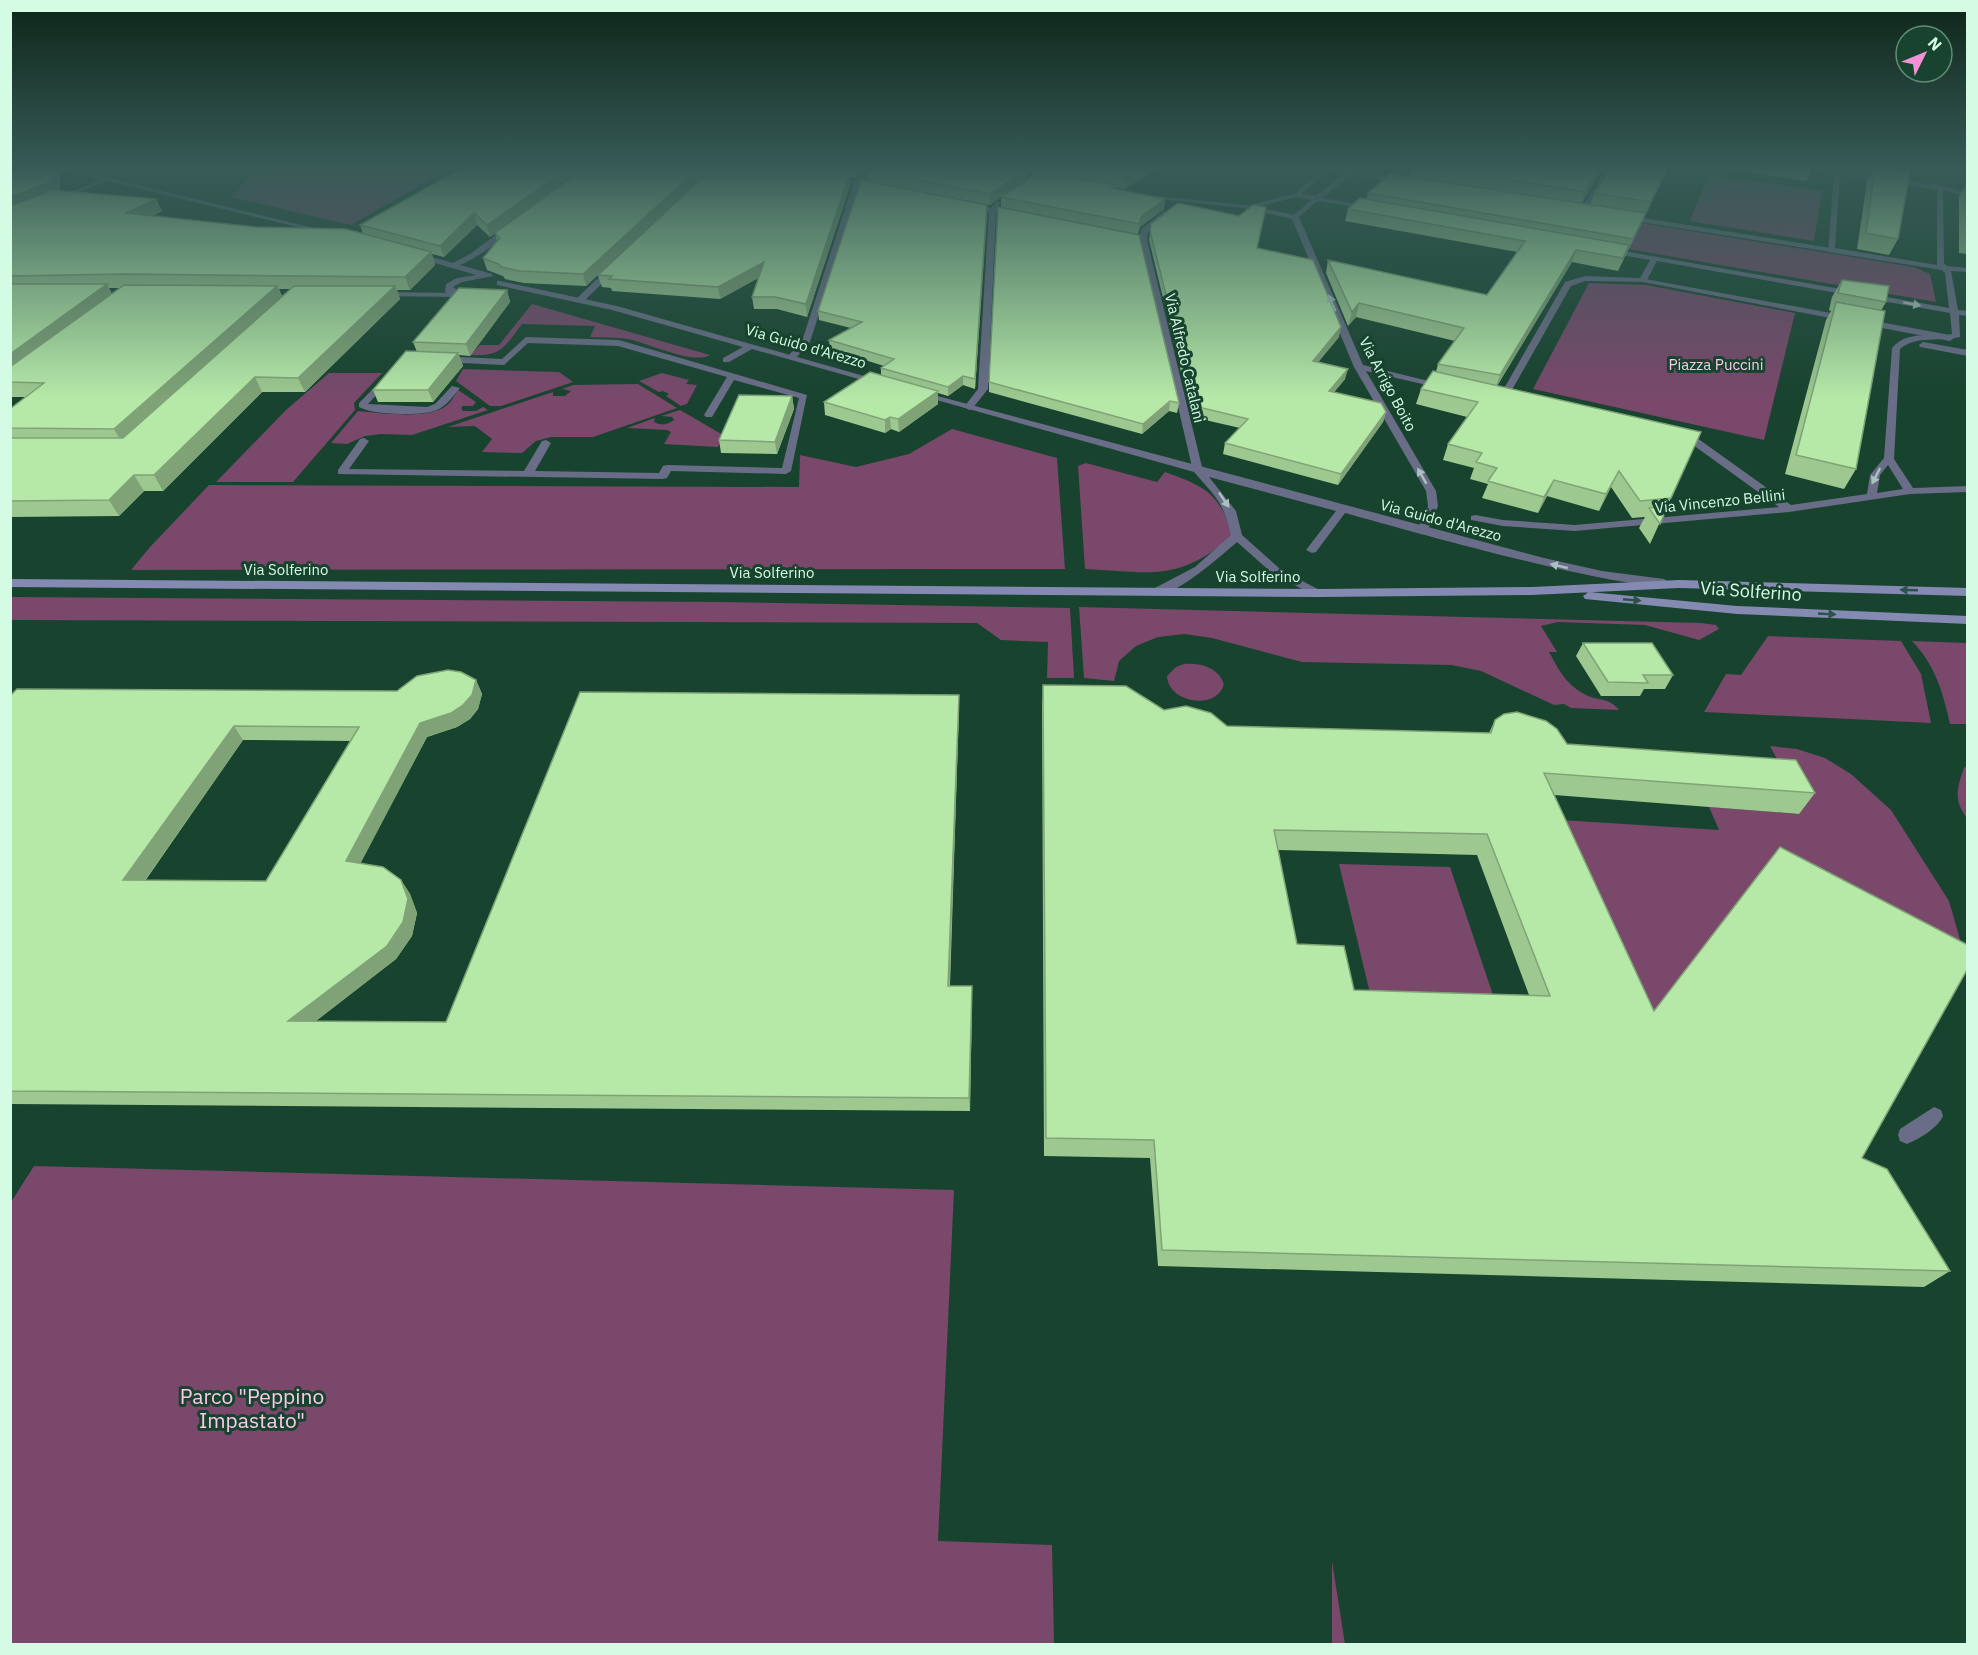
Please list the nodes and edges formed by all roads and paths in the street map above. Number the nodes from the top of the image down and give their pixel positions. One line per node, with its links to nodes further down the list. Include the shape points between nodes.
1 (489, 244): 14 (street)
2 (837, 244): 32 (street, via 806,342)
3 (991, 244): 45 (street, via 983,389)
4 (1144, 244): 51 (street, Via Alfredo Catalani)
5 (1307, 244): 35 (street, Via Arrigo Boito, one-way to 5)
6 (1795, 244): 10 (street)
7 (1831, 244): 10 (street)
8 (1940, 244): 15 (street)
9 (1596, 248): 12 (street)
10 (1831, 250): 15 (street)
11 (407, 252): 14 (street)
12 (1654, 259): 18 (street); 26 (street, one-way to 26)
13 (619, 263): 25 (street)
14 (452, 266): 17 (street); 20 (street, via 455,277)
15 (1943, 268): 16 (street); 26 (street, via 1949,273)
16 (1968, 270)
17 (489, 276): 19 (street); 20 (street, via 469,277)
18 (1643, 280): 28 (street); 43 (street, via 1588,279 1568,284)
19 (500, 283): 23 (street, via 487,293); 25 (street)
20 (451, 284): 22 (street); 23 (street, via 448,290)
21 (366, 294): 22 (street)
22 (400, 295): 23 (street)
23 (460, 295)
24 (516, 297): 25 (street)
25 (580, 300): 30 (street, Via Guido d'Arezzo)
26 (1955, 312): 27 (street); 28 (street, via 1957,335)
27 (1968, 314)
28 (1950, 338): 29 (street)
29 (1902, 341): 31 (street); 50 (street, via 1896,348)
30 (751, 346): 32 (street, Via Guido d'Arezzo); 36 (street)
31 (1968, 353)
32 (792, 357): 38 (street, Via Guido d'Arezzo)
33 (428, 359): 36 (street, via 504,362 526,340 619,343)
34 (399, 366): 39 (street, via 362,405 369,409 428,410 438,406)
35 (1359, 367): 41 (street); 59 (street, Via Arrigo Boito, one-way to 35, via 1433,506 1431,490)
36 (709, 369): 37 (street)
37 (732, 376): 46 (street); 52 (street, via 804,397 786,471 667,468 663,476)
38 (892, 385)
39 (455, 388)
40 (903, 388): 45 (street, Via Guido d'Arezzo)
41 (1456, 389)
42 (1479, 393): 43 (street)
43 (1503, 393): 44 (street)
44 (1514, 395)
45 (969, 407): 51 (street, Via Guido d'Arezzo)
46 (709, 415)
47 (1663, 430): 56 (street, via 1686,435)
48 (364, 441): 52 (street, via 342,472)
49 (546, 443): 52 (street)
50 (1889, 459): 54 (street); 55 (street, one-way to 55, via 1876,471)
51 (1198, 471): 57 (street, Via Guido d'Arezzo); 60 (street, one-way to 60, via 1231,511)
52 (528, 474)
53 (1968, 489): 54 (street, Via Vincenzo Bellini)
54 (1910, 491): 55 (street, Via Vincenzo Bellini)
55 (1872, 496): 56 (street, Via Vincenzo Bellini)
56 (1789, 509): 58 (street, Via Vincenzo Bellini, via 1575,528)
57 (1342, 510): 59 (street, Via Guido d'Arezzo); 61 (street)
58 (1475, 518)
59 (1423, 530): 63 (street, Via Guido d'Arezzo, one-way to 59, via 1583,572)
60 (1237, 536): 65 (street, via 1199,569); 67 (street, via 1276,571)
61 (1312, 550)
62 (10, 583): 65 (main road, Via Solferino)
63 (1679, 584): 64 (main road, Via Solferino); 66 (main road, Via Solferino, one-way to 63)
64 (1532, 591): 67 (main road, Via Solferino); 68 (main road, Via Solferino, one-way to 68, via 1737,610)
65 (1157, 592): 67 (main road, Via Solferino)
66 (1968, 592)
67 (1319, 593)
68 (1968, 620)
69 (1934, 1116): 70 (street)
70 (1907, 1135)

